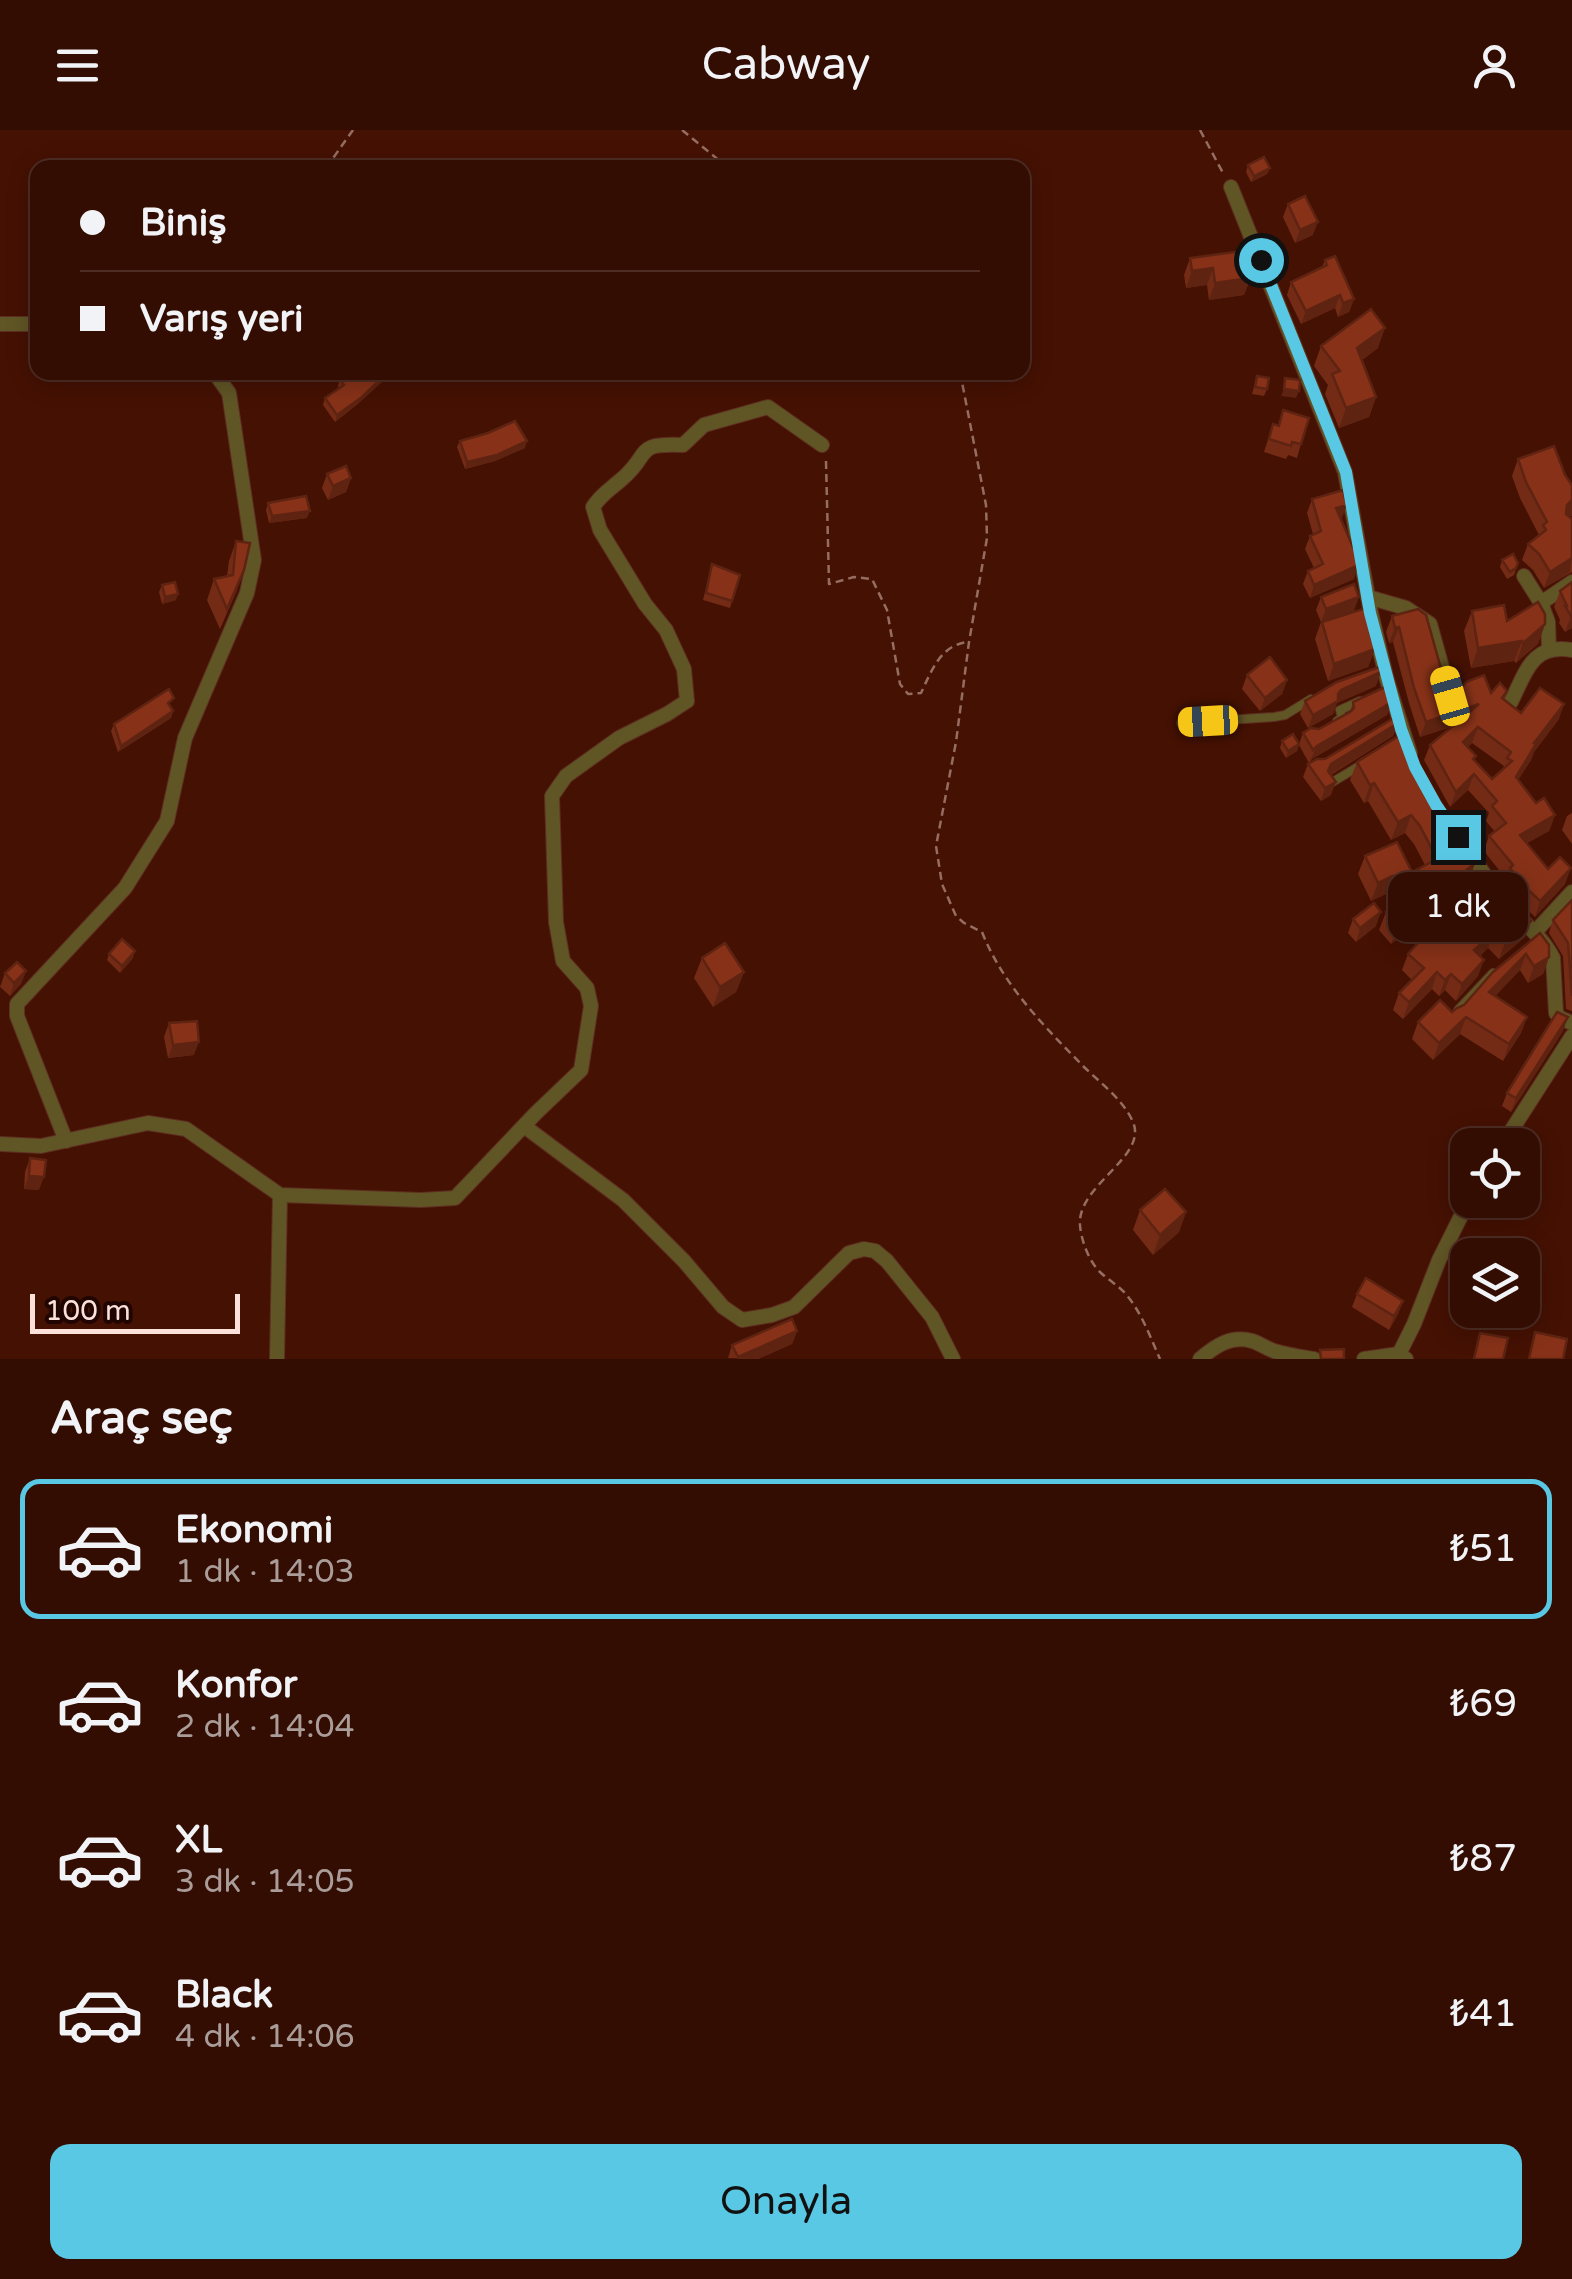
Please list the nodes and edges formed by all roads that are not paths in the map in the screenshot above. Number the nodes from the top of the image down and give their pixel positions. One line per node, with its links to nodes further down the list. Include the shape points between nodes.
1 (1231, 187): 9 (street, via 1346,472)
2 (0, 324): 3 (street)
3 (30, 324)
4 (220, 380): 42 (street, via 230,394 254,560 247,593 185,738 167,820 125,888 18,1004)
5 (822, 445): 40 (street, via 768,407 704,426 683,445 658,444 643,452 592,506 600,530 666,630 684,669 687,701 579,766 552,796 562,961 587,988 591,1006 581,1070)
6 (1524, 576): 10 (street)
7 (1572, 582): 10 (street)
8 (1348, 589): 9 (lane)
9 (1367, 589): 11 (street); 19 (street, via 1430,624)
10 (1542, 603): 13 (street)
11 (1370, 613): 12 (lane); 15 (street)
12 (1353, 619)
13 (1549, 650): 14 (street); 20 (street, via 1531,664)
14 (1572, 650)
15 (1384, 670): 16 (lane); 17 (street)
16 (1367, 676)
17 (1389, 688): 21 (street); 23 (lane, via 1340,710 1342,718)
18 (1323, 692): 22 (lane, via 1274,718)
19 (1450, 696)
20 (1511, 702)
21 (1398, 717): 24 (lane); 25 (street)
22 (1181, 722)
23 (1327, 726)
24 (1382, 727)
25 (1404, 738): 26 (lane); 28 (street)
26 (1390, 747)
27 (1375, 756): 29 (lane)
28 (1415, 767)
29 (1331, 783)
30 (1447, 821): 32 (street)
31 (1572, 892): 34 (street)
32 (1505, 901): 33 (lane); 34 (street)
33 (1492, 912)
34 (1536, 934): 35 (lane); 38 (street, via 1554,958 1556,1014)
35 (1524, 947)
36 (1496, 970): 37 (lane)
37 (1452, 1017)
38 (1572, 1023)
39 (1572, 1036): 41 (street)
40 (524, 1126): 44 (street, via 455,1198); 48 (street, via 622,1200 742,1320 794,1307 849,1253 875,1251 932,1317)
41 (1513, 1128)
42 (66, 1141): 43 (street); 44 (street, via 148,1123 186,1130)
43 (0, 1144)
44 (280, 1195): 47 (street)
45 (1460, 1218): 46 (street)
46 (1403, 1357): 51 (street)
47 (277, 1359)
48 (952, 1359)
49 (1200, 1359): 50 (street, via 1240,1339)
50 (1314, 1359)
51 (1364, 1359)

